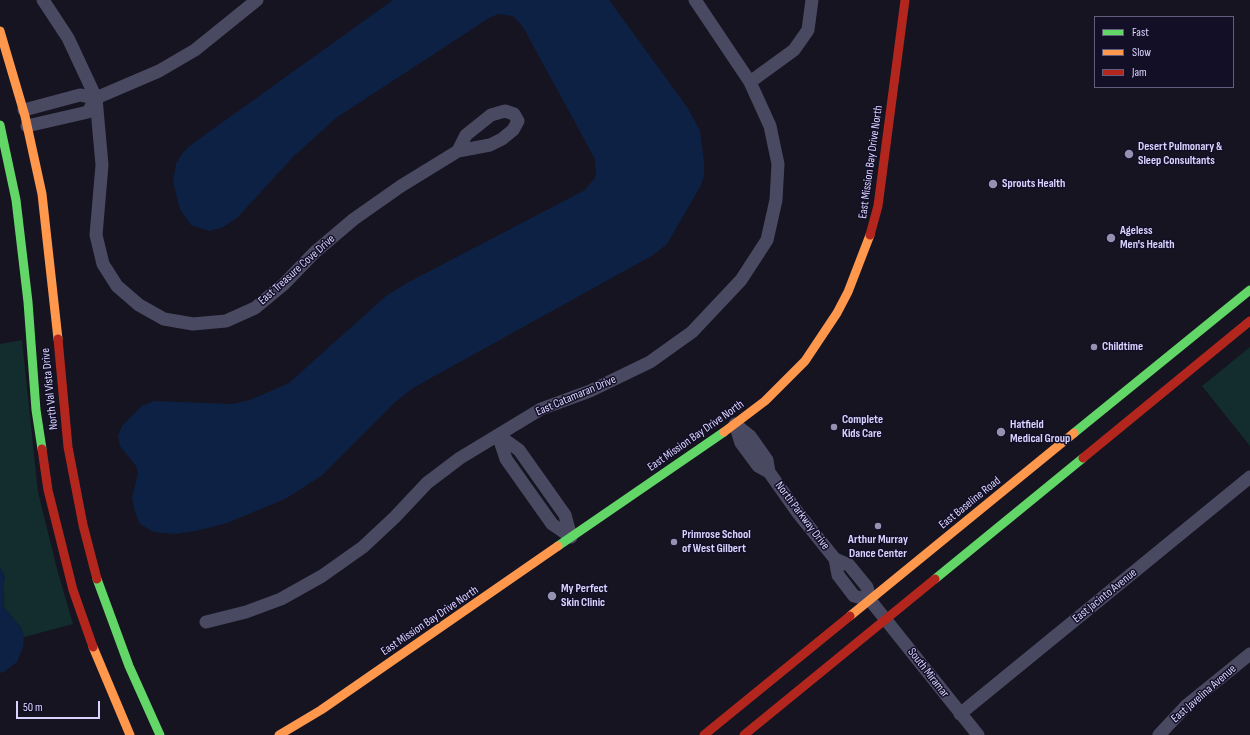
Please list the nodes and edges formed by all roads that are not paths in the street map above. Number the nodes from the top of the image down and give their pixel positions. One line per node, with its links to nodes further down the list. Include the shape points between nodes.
1 (43, 0): 8 (street, East Treasure Cove Drive, via 68,38)
2 (257, 0): 8 (street, via 195,50 159,71)
3 (695, 0): 7 (street, East Catamaran Drive)
4 (812, 0): 7 (street, via 808,30 794,50)
5 (905, 0): 15 (main road, East Mission Bay Drive North, via 878,206 861,262 837,314 805,361 765,401)
6 (0, 31): 9 (main road, North Val Vista Drive)
7 (750, 82): 16 (street, East Catamaran Drive, via 770,126 778,164 776,200 767,240 740,280 692,332 650,362 590,391 541,409)
8 (96, 98): 9 (street, via 80,95); 10 (street, via 88,112); 12 (street, East Treasure Cove Drive, via 102,165 96,235 103,264 117,286 139,305 164,319 193,324 226,321 255,308 354,219)
9 (17, 111): 10 (main road, North Val Vista Drive)
10 (20, 128): 11 (main road); 25 (main road, North Val Vista Drive, via 42,194 68,446 83,525 97,578 115,629)
11 (0, 129): 24 (main road, North Val Vista Drive, via 16,200 28,302 36,410 48,490 73,590 102,671)
12 (458, 152)
13 (1250, 290): 19 (main road, East Baseline Road)
14 (1250, 321): 20 (main road)
15 (735, 424): 18 (main road, East Mission Bay Drive North); 19 (street, North Parkway Drive, via 750,436 767,460 769,472 835,559 849,566 867,587)
16 (498, 435): 18 (street, via 519,450 566,515); 21 (street, East Catamaran Drive, via 460,458 427,483 363,547 322,576 281,599 246,612)
17 (1250, 477): 23 (street, East Jacinto Avenue)
18 (571, 536): 26 (main road, East Mission Bay Drive North, via 322,710)
19 (870, 600): 20 (street, North Parkway Drive); 27 (main road, East Baseline Road)
20 (882, 615): 23 (street, South Miramar); 28 (main road)
21 (206, 622)
22 (1250, 654): 30 (street, East Javelina Avenue, via 1187,705)
23 (960, 714): 29 (street, South Miramar)
24 (130, 735)
25 (160, 735)
26 (278, 735)
27 (704, 735)
28 (744, 735)
29 (978, 735)
30 (1159, 735)

